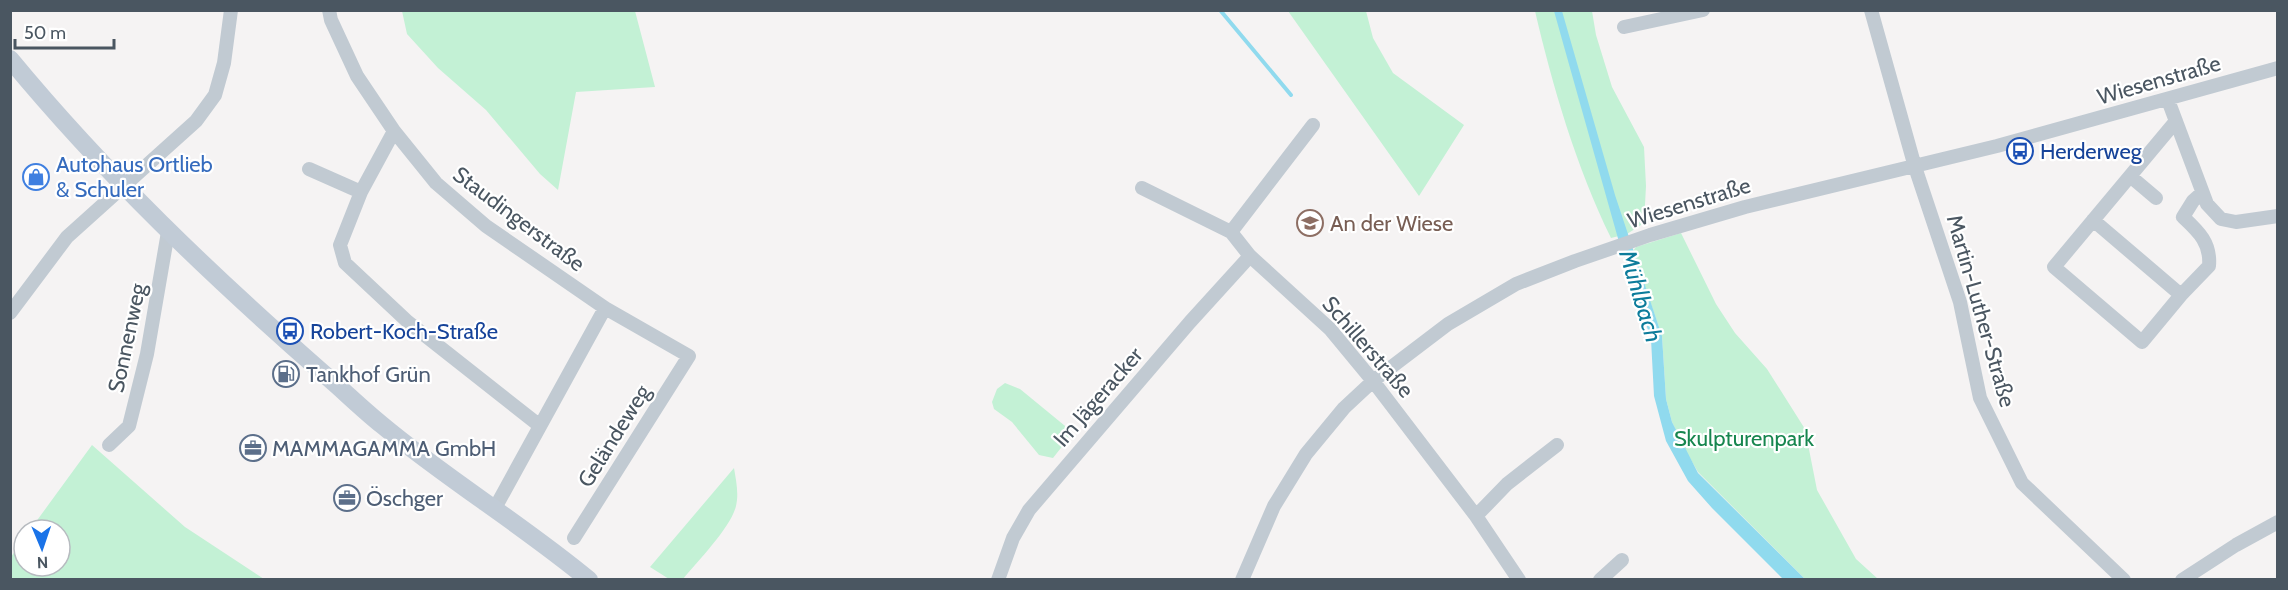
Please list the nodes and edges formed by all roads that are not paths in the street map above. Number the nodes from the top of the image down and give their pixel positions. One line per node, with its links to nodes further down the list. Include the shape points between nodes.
1 (231, 10): 15 (street, via 224,63 214,95 196,121)
2 (329, 10): 11 (street, Staudingerstraße, via 357,76)
3 (1703, 10): 5 (street)
4 (1871, 10): 12 (street, Martin-Luther-Straße)
5 (1624, 27)
6 (10, 59): 15 (main road)
7 (2277, 68): 8 (street, Wiesenstraße)
8 (2168, 100): 9 (street); 12 (street, Wiesenstraße)
9 (2176, 121): 14 (street); 18 (street)
10 (1313, 125): 23 (street)
11 (394, 131): 17 (street); 26 (street, Staudingerstraße, via 436,183 486,226)
12 (1916, 167): 29 (street, Wiesenstraße, via 1745,207 1638,239 1516,284 1448,324); 44 (street, Martin-Luther-Straße, via 1960,302 1980,398 2000,441 2022,483)
13 (309, 169): 17 (street)
14 (2130, 176): 19 (street); 21 (street)
15 (123, 186): 22 (main road); 27 (street, via 67,237)
16 (1142, 188): 23 (street, Schillerstraße)
17 (361, 192): 30 (street, via 340,245 345,263 408,322)
18 (2202, 193): 20 (street, via 2222,219 2243,222); 25 (street, via 2183,217 2204,236 2209,266)
19 (2156, 198)
20 (2277, 216)
21 (2092, 220): 25 (street); 25 (street, via 2054,267 2142,342)
22 (168, 232): 31 (street, Sonnenweg, via 147,354 129,426); 33 (main road, via 382,425)
23 (1231, 232): 24 (street, Schillerstraße)
24 (1250, 256): 29 (street, Schillerstraße, via 1330,329); 40 (street, Im Jägeracker, via 1029,510 1013,538)
25 (2181, 295)
26 (605, 309): 28 (street, Staudingerstraße); 30 (street)
27 (10, 313)
28 (689, 356): 36 (street, Geländeweg)
29 (1373, 381): 34 (street, Schillerstraße); 41 (street, Wiesenstraße, via 1344,408 1306,454 1268,517)
30 (540, 426): 33 (street)
31 (110, 445)
32 (1557, 445): 34 (street, via 1507,484)
33 (495, 508): 38 (main road)
34 (1476, 516): 42 (street, Schillerstraße)
35 (2277, 522): 45 (street)
36 (574, 538)
37 (1622, 560): 43 (street)
38 (571, 573): 39 (main road)
39 (589, 579)
40 (998, 579)
41 (1242, 579)
42 (1519, 579)
43 (1600, 579)
44 (2124, 579)
45 (2182, 579)

